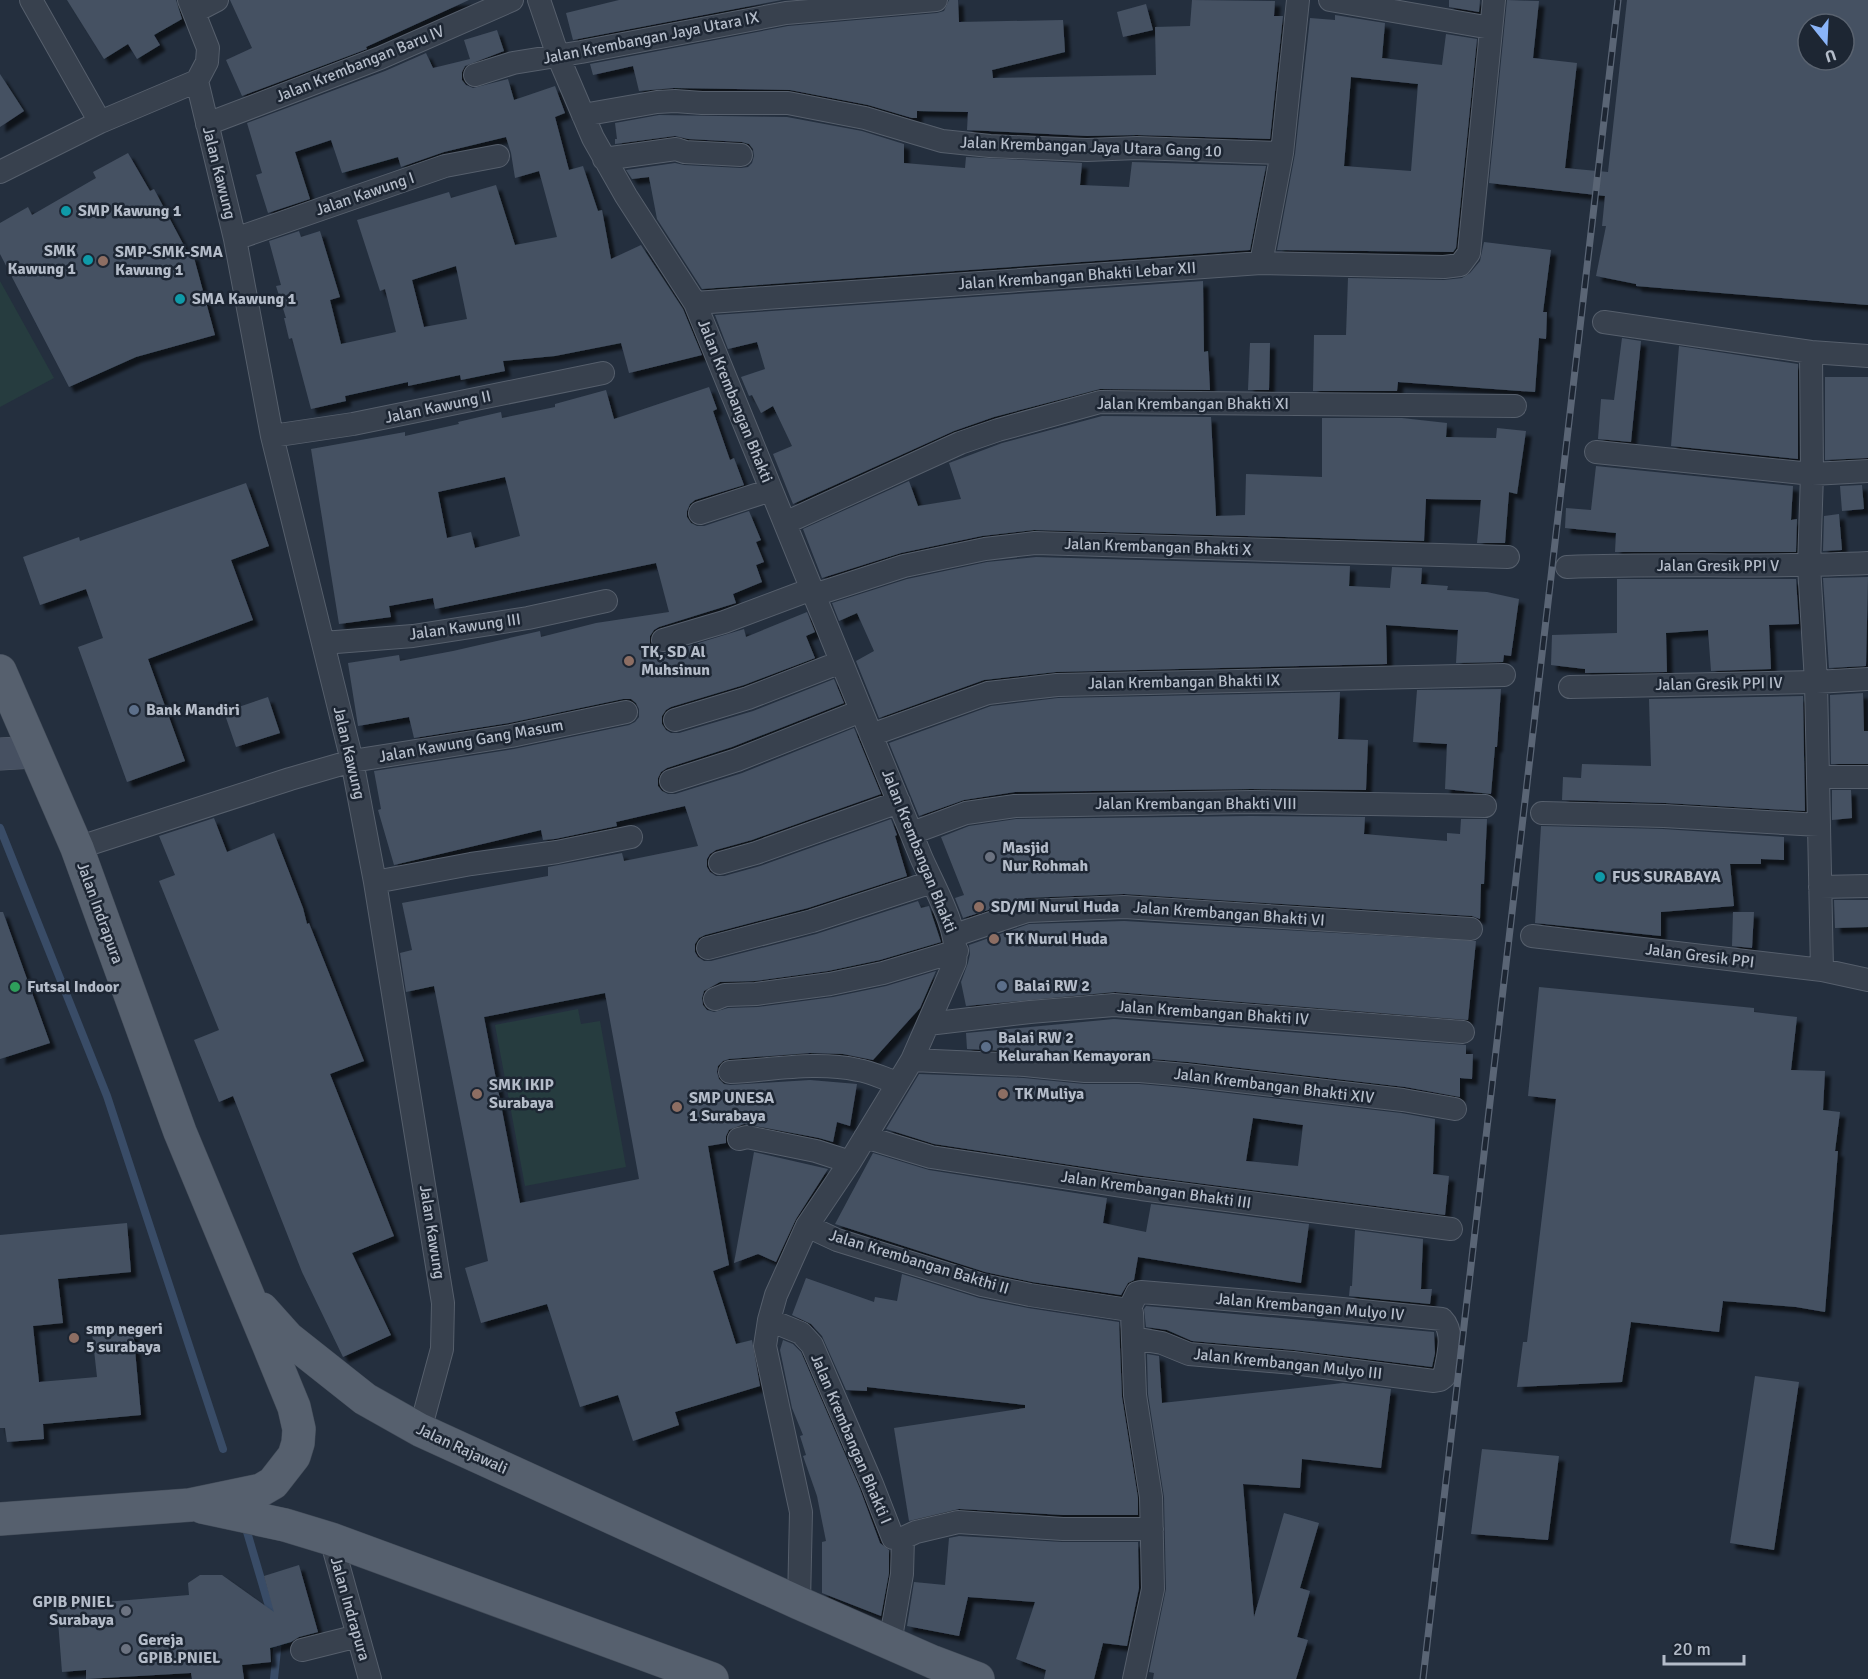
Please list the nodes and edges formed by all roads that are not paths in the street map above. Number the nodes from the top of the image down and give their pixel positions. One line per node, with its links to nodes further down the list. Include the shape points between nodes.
1 (31, 0): 15 (street)
2 (217, 0): 9 (street)
3 (512, 0): 16 (street, Jalan Krembangan Baru IV, via 380,58)
4 (936, 0): 11 (street, Jalan Krembangan Jaya Utara IX, via 786,13)
5 (1298, 0): 17 (street)
6 (1330, 0): 10 (street)
7 (1494, 0): 10 (street)
8 (544, 1): 11 (street, Jalan Krembangan Bhakti)
9 (191, 6): 13 (street, via 208,48 207,62)
10 (1491, 28): 23 (street, Jalan Krembangan Bhakti Lebar XII, via 1469,253 1460,265)
11 (558, 56): 12 (street, Jalan Krembangan Jaya Utara IX, via 505,65); 14 (street, Jalan Krembangan Bhakti)
12 (475, 75)
13 (197, 81): 15 (street); 16 (street, Jalan Kawung)
14 (583, 115): 17 (street, Jalan Krembangan Jaya Utara Gang 10, via 675,101 788,103 865,118 942,141 990,146); 20 (street, Jalan Krembangan Bhakti)
15 (100, 122): 21 (street)
16 (207, 124): 22 (street, Jalan Kawung)
17 (1282, 153): 23 (street)
18 (741, 155): 20 (street, via 675,149)
19 (498, 156): 22 (street, Jalan Kawung I, via 445,166)
20 (604, 159): 24 (street, Jalan Krembangan Bhakti)
21 (0, 172)
22 (235, 239): 30 (street, Jalan Kawung)
23 (1261, 264): 24 (street, Jalan Krembangan Bhakti Lebar XII)
24 (696, 303): 34 (street, Jalan Krembangan Bhakti)
25 (1604, 322): 26 (street)
26 (1811, 352): 27 (street); 33 (street)
27 (1868, 356)
28 (603, 374): 30 (street, Jalan Kawung II, via 353,424)
29 (1515, 406): 36 (street, Jalan Krembangan Bhakti XI, via 1101,402 960,443)
30 (272, 436): 44 (street, Jalan Kawung)
31 (1596, 452): 33 (street)
32 (1868, 471): 33 (street)
33 (1812, 474): 39 (street)
34 (771, 490): 35 (street); 36 (street, Jalan Krembangan Bhakti)
35 (700, 513)
36 (785, 523): 41 (street, Jalan Krembangan Bhakti)
37 (1508, 557): 41 (street, Jalan Krembangan Bhakti X, via 1035,543 904,566)
38 (1868, 563): 39 (street, Jalan Gresik PPI V)
39 (1809, 566): 40 (street, Jalan Gresik PPI V); 49 (street)
40 (1567, 567)
41 (813, 592): 43 (street, Jalan Krembangan Bhakti X); 45 (street, Jalan Krembangan Bhakti)
42 (606, 601): 44 (street, Jalan Kawung III, via 413,636)
43 (663, 640)
44 (323, 643): 57 (street, Jalan Kawung)
45 (841, 662): 51 (street, Jalan Krembangan Bhakti); 53 (street, via 762,693)
46 (0, 671): 55 (main road, Jalan Indrapura)
47 (1504, 675): 54 (street, Jalan Krembangan Bhakti IX, via 1057,685 988,693)
48 (1868, 679): 49 (street, Jalan Gresik PPI IV)
49 (1816, 682): 50 (street, Jalan Gresik PPI IV); 58 (street)
50 (1570, 687)
51 (861, 711): 54 (street, Jalan Krembangan Bhakti); 60 (street, via 737,760)
52 (626, 712): 57 (street, Jalan Kawung Gang Masum, via 511,736)
53 (675, 720)
54 (871, 735): 61 (street, Jalan Krembangan Bhakti)
55 (34, 752): 56 (street); 67 (main road, Jalan Indrapura)
56 (0, 754)
57 (352, 761): 67 (street, Jalan Kawung Gang Masum); 69 (street, Jalan Kawung)
58 (1818, 777): 59 (street); 64 (street)
59 (1868, 777)
60 (671, 781)
61 (898, 802): 65 (street, Jalan Krembangan Bhakti); 68 (street)
62 (1485, 806): 65 (street, Jalan Krembangan Bhakti VIII, via 1251,802 1015,806 966,813)
63 (1542, 813): 64 (street)
64 (1819, 825): 72 (street)
65 (912, 833): 70 (street, Jalan Krembangan Bhakti)
66 (631, 837): 69 (street)
67 (76, 848): 91 (main road, Jalan Indrapura, via 180,1132)
68 (720, 863)
69 (375, 882): 95 (street, Jalan Kawung, via 443,1303 442,1349)
70 (932, 882): 75 (street, Jalan Krembangan Bhakti); 76 (street, via 812,921)
71 (1868, 885): 72 (street)
72 (1821, 887): 77 (street)
73 (1471, 929): 75 (street, Jalan Krembangan Bhakti VI, via 1124,907 1027,911)
74 (1532, 936): 77 (street, Jalan Gresik PPI)
75 (956, 943): 79 (street, Jalan Krembangan Bhakti VI, via 883,973); 80 (street, Jalan Krembangan Bhakti, via 955,962)
76 (708, 948)
77 (1822, 970): 78 (street, Jalan Gresik PPI)
78 (1868, 980)
79 (715, 999)
80 (928, 1024): 81 (street, Jalan Krembangan Bhakti IV, via 1114,1005); 82 (street, Jalan Krembangan Bhakti)
81 (1463, 1032)
82 (912, 1060): 84 (street, Jalan Krembangan Bhakti); 85 (street, Jalan Krembangan Bhakti XIV, via 1186,1075)
83 (730, 1072): 84 (street, via 829,1067 858,1070)
84 (898, 1083): 86 (street, Jalan Krembangan Bhakti)
85 (1455, 1109)
86 (865, 1137): 88 (street, Jalan Krembangan Bhakti); 90 (street, Jalan Krembangan Bhakti III, via 931,1157)
87 (739, 1139): 88 (street, via 747,1137 816,1151)
88 (850, 1162): 89 (street, Jalan Krembangan Bhakti)
89 (807, 1226): 92 (street, Jalan Krembangan Bhakti); 93 (street, Jalan Krembangan Bakthi II, via 837,1240 982,1285)
90 (1451, 1229)
91 (246, 1292): 95 (main road, Jalan Rajawali, via 288,1338 365,1399); 96 (main road, via 294,1407 298,1443 294,1456 273,1483 261,1490)
92 (769, 1320): 99 (street, Jalan Krembangan Bhakti I, via 808,1338 891,1536); 101 (street, Jalan Krembangan Bhakti, via 765,1346 801,1512)
93 (1132, 1322): 94 (street, Jalan Krembangan Mulyo III, via 1162,1343 1189,1354 1434,1381); 94 (street, Jalan Krembangan Mulyo IV, via 1137,1293 1141,1292 1442,1319 1449,1336); 98 (street, via 1135,1395)
94 (1444, 1377)
95 (420, 1430): 101 (main road, Jalan Rajawali)
96 (190, 1505): 97 (main road); 100 (main road)
97 (0, 1519)
98 (1152, 1528): 99 (street, via 1063,1529 958,1522); 109 (street, via 1153,1589)
99 (903, 1538): 103 (street, Jalan Krembangan Bhakti I, via 902,1574)
100 (331, 1539): 102 (street, Jalan Indrapura); 107 (main road)
101 (799, 1604): 103 (main road, Jalan Rajawali)
102 (358, 1636): 104 (street); 106 (street, Jalan Indrapura)
103 (890, 1643): 105 (main road, Jalan Rajawali)
104 (302, 1650)
105 (930, 1670): 108 (main road, Jalan Rajawali)
106 (370, 1679)
107 (712, 1679)
108 (978, 1679)
109 (1134, 1679)

